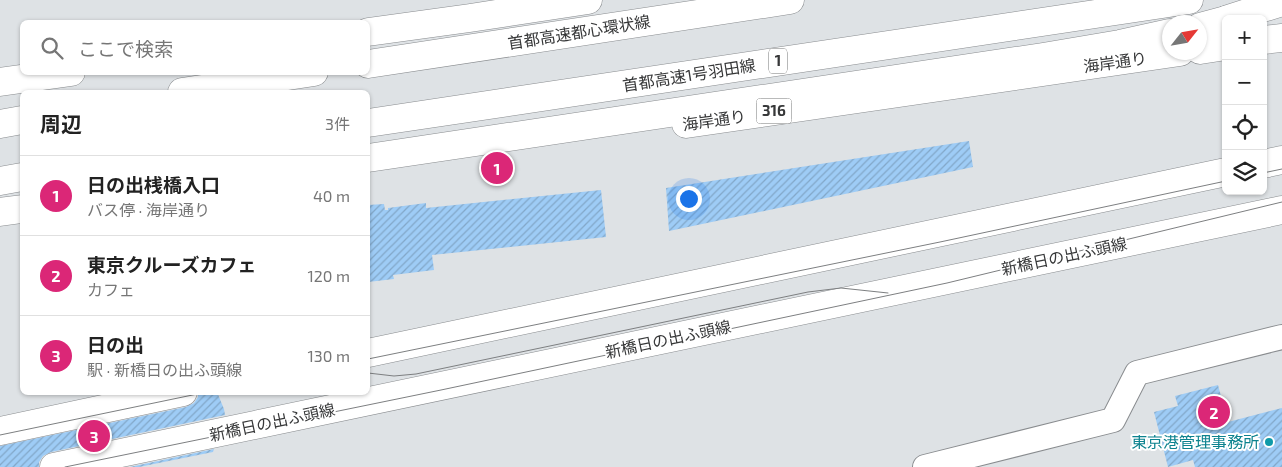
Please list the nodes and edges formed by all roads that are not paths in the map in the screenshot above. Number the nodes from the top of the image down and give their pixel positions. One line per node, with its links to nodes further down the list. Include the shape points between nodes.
1 (588, 0): 8 (main road)
2 (790, 0): 15 (main road, 首都高速都心環状線)
3 (1189, 0): 23 (main road, 首都高速1号羽田線 / 1)
4 (1282, 2): 5 (main road)
5 (1240, 15)
6 (1222, 20): 7 (main road)
7 (1207, 25)
8 (370, 32)
9 (1162, 35): 25 (main road, 首都高速1号羽田線, via 1043,57)
10 (1282, 38): 11 (main road)
11 (1267, 40)
12 (1222, 47): 13 (main road)
13 (1207, 49)
14 (1162, 55): 28 (main road, 海岸通り / 316)
15 (370, 64)
16 (50, 75): 18 (main road)
17 (294, 75): 19 (main road)
18 (0, 82)
19 (195, 90)
20 (20, 109): 21 (main road)
21 (0, 111)
22 (20, 120): 24 (main road)
23 (370, 123)
24 (0, 124)
25 (370, 156)
26 (1282, 160): 27 (main road)
27 (1267, 163)
28 (370, 170)
29 (1222, 173): 40 (main road)
30 (20, 177): 31 (main road)
31 (0, 181)
32 (20, 184): 33 (main road)
33 (0, 186)
34 (20, 209): 36 (main road)
35 (1282, 210): 43 (main road, 新橋日の出ふ頭線)
36 (0, 212)
37 (20, 220): 38 (main road)
38 (0, 224)
39 (1282, 336): 44 (street, via 1137,373 1113,420)
40 (370, 354)
41 (169, 395): 42 (main road)
42 (0, 431)
43 (54, 467)
44 (926, 467)

